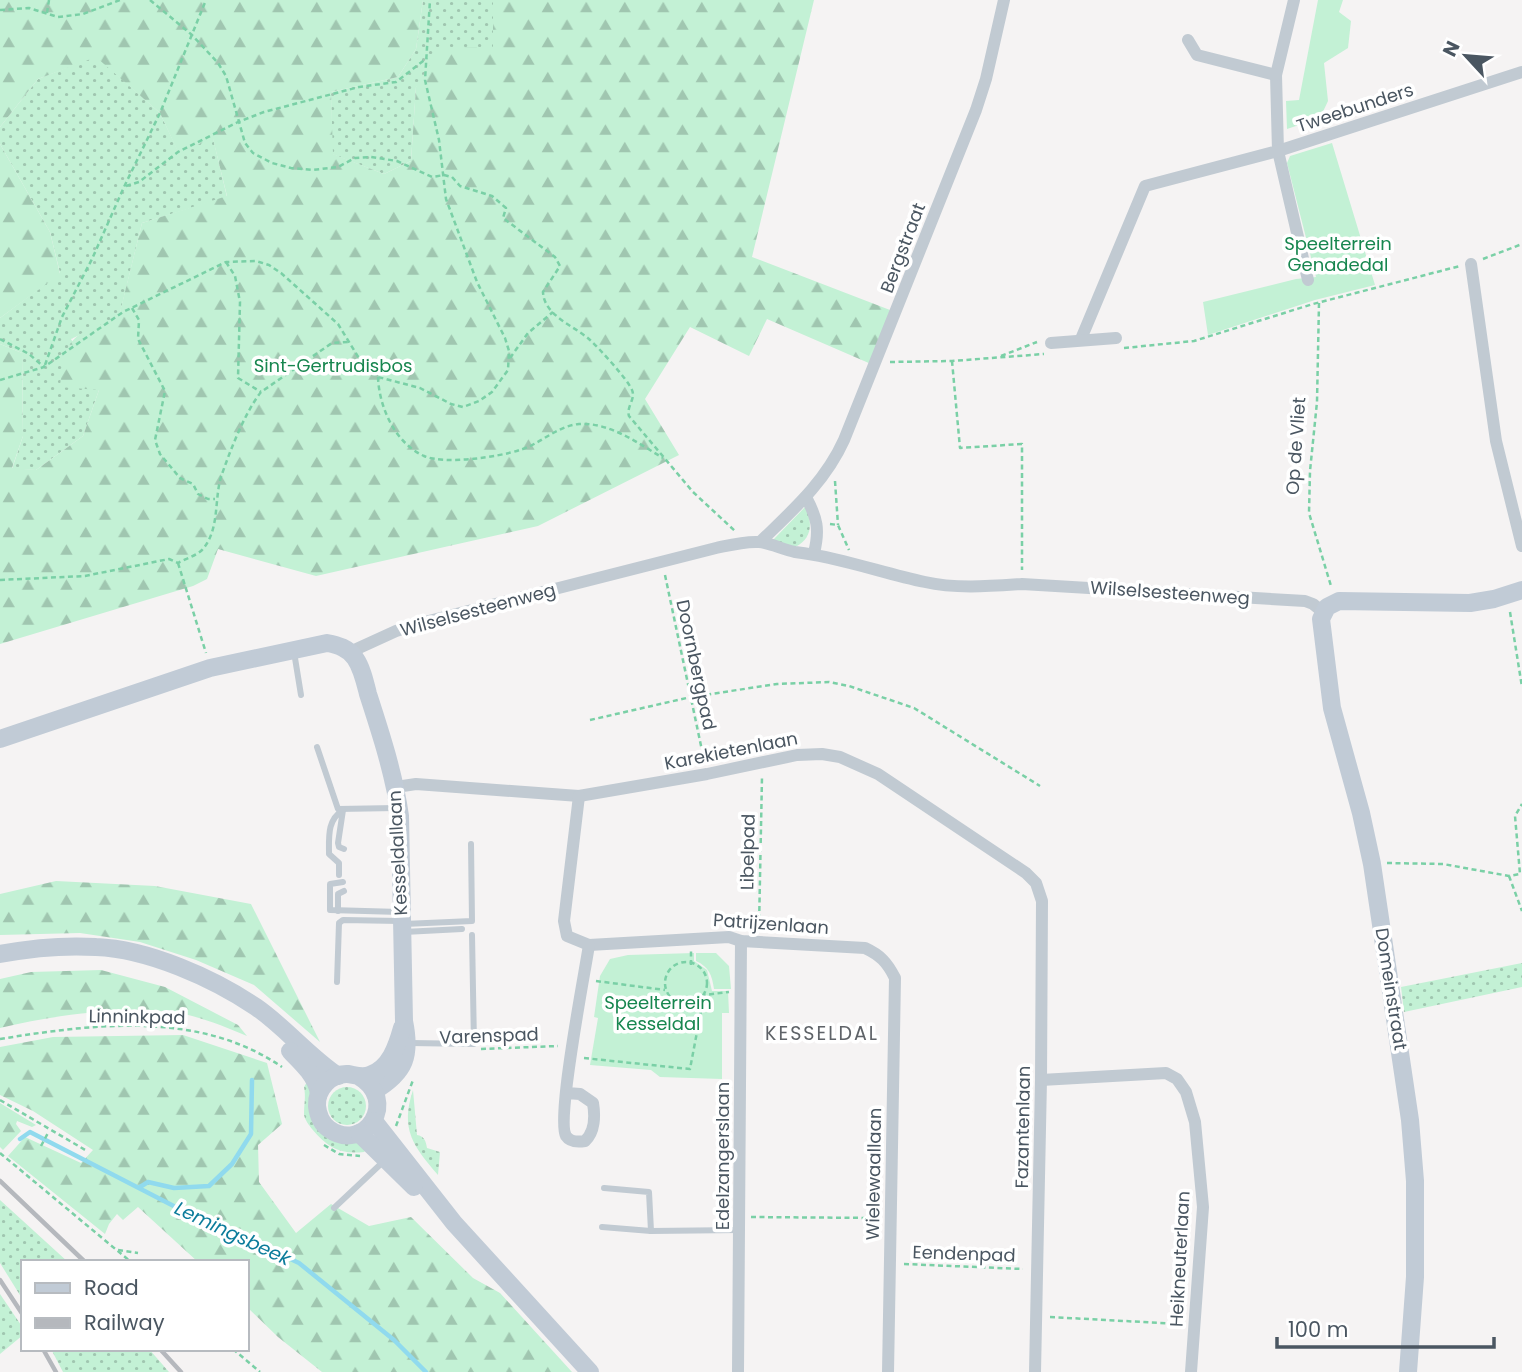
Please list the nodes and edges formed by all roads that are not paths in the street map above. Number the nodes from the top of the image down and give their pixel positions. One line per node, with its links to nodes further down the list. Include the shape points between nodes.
1 (1004, 0): 12 (street, Bergstraat, via 976,110 878,358 837,456)
2 (1294, 0): 5 (street)
3 (1188, 40): 5 (street, via 1197,55)
4 (1522, 72): 6 (street, Tweebunders)
5 (1276, 75): 6 (street)
6 (1278, 151): 8 (street); 10 (street, Tweebunders, via 1145,186)
7 (1471, 264): 14 (street, via 1496,441)
8 (1308, 280)
9 (1116, 338): 10 (street)
10 (1081, 339): 11 (street)
11 (1045, 342)
12 (806, 497): 13 (street); 15 (street, via 814,510 818,534)
13 (760, 542): 15 (street, Wilselsesteenweg); 19 (street, Wilselsesteenweg, via 662,561 421,623)
14 (1522, 546)
15 (814, 553): 17 (street, Wilselsesteenweg, via 926,583 1022,584 1306,601)
16 (1514, 593): 17 (street, via 1470,603 1339,601)
17 (1323, 611): 65 (street, Domeinstraat, via 1330,695 1372,864 1410,1120 1415,1277)
18 (293, 649): 19 (street, via 327,643); 20 (lane); 21 (street, via 211,668)
19 (350, 652): 23 (street, Kesseldallaan, via 361,671)
20 (301, 695)
21 (0, 739)
22 (317, 747): 26 (lane, via 335,805)
23 (396, 786): 24 (street, Karekietenlaan); 25 (street, Kesseldallaan)
24 (579, 796): 31 (street, Karekietenlaan, via 797,755 840,757 878,774); 38 (street, via 564,929 572,939)
25 (399, 808): 26 (lane); 34 (street, Kesseldallaan)
26 (343, 810): 28 (lane, via 338,843); 29 (lane, via 330,825 329,854 340,863)
27 (471, 844): 34 (lane, via 472,920)
28 (344, 849)
29 (339, 875)
30 (343, 882): 33 (lane, via 330,884 329,908)
31 (1036, 883): 47 (street, Fazantenlaan, via 1042,901)
32 (344, 891): 33 (lane, via 338,894)
33 (338, 911): 34 (lane)
34 (402, 922): 35 (lane); 42 (lane, via 343,920); 43 (street, Kesseldallaan)
35 (462, 929)
36 (472, 935): 44 (lane, via 474,1044)
37 (741, 941): 38 (street, Patrijzenlaan, via 719,937); 41 (street, Patrijzenlaan, via 865,948 879,954); 57 (street, Edelzangerslaan)
38 (589, 945): 50 (street)
39 (0, 954): 45 (street, via 38,947 99,947 189,970 256,1007)
40 (0, 963): 49 (street, via 58,956 103,958 181,979 244,1011 271,1032 305,1065)
41 (895, 978): 62 (street, Wielewaallaan)
42 (337, 982)
43 (404, 1021): 44 (street, Kesseldallaan); 46 (street, Kesseldallaan, via 391,1057 369,1076)
44 (408, 1043): 48 (street, via 391,1082)
45 (338, 1076): 46 (street, Kesseldallaan); 49 (street)
46 (358, 1076): 48 (street)
47 (1041, 1080): 63 (street, Fazantenlaan); 64 (street, Heikneuterlaan, via 1166,1073 1186,1092 1195,1122 1203,1207)
48 (374, 1091): 51 (street, via 378,1108)
49 (319, 1093): 52 (street, via 318,1113 327,1127 339,1134)
50 (567, 1093)
51 (374, 1121): 52 (street); 56 (street)
52 (359, 1133): 53 (street)
53 (385, 1160): 55 (lane); 56 (street)
54 (604, 1188): 59 (lane, via 649,1192)
55 (334, 1208)
56 (454, 1223): 60 (street)
57 (740, 1224): 59 (lane); 61 (street, Edelzangerslaan)
58 (602, 1227): 59 (lane)
59 (651, 1231)
60 (590, 1372)
61 (738, 1372)
62 (888, 1372)
63 (1035, 1372)
64 (1191, 1372)
65 (1408, 1372)

